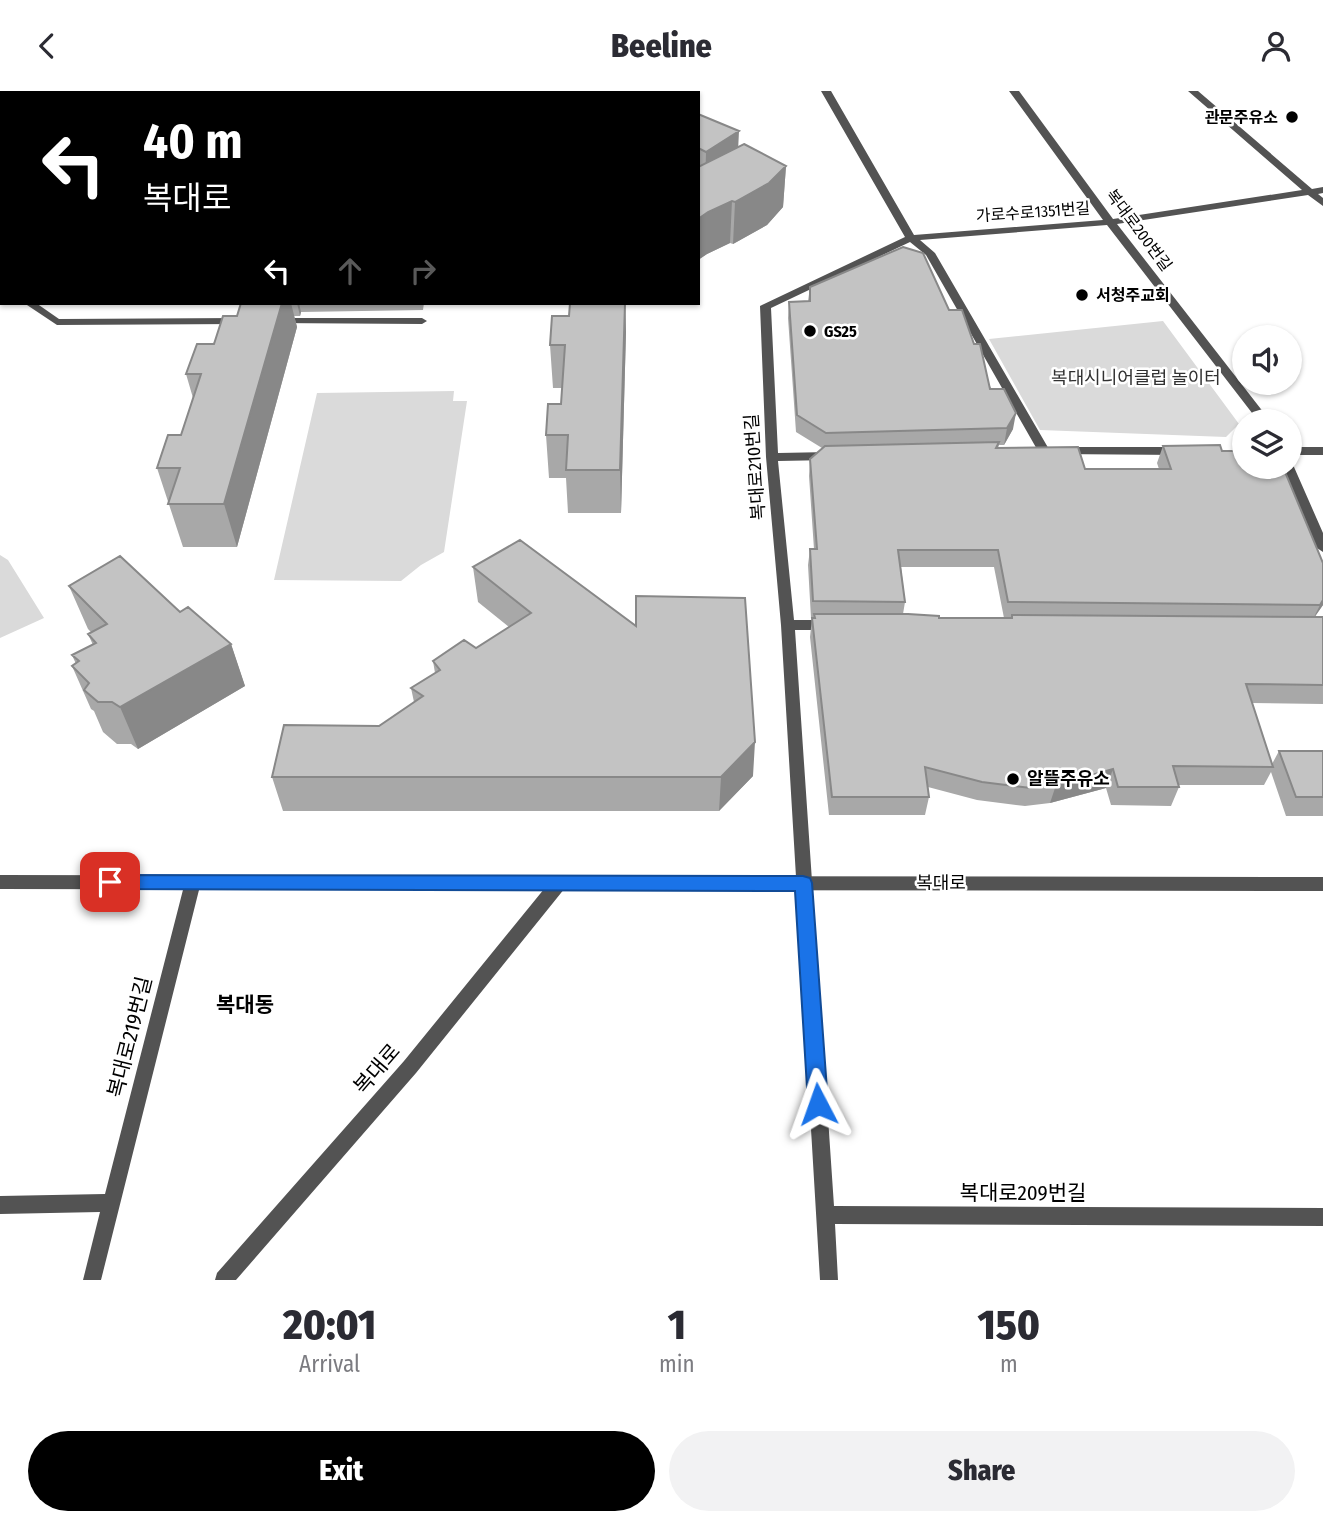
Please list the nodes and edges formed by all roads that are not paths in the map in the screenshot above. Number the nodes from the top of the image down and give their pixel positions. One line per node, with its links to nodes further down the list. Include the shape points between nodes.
1 (826, 91): 8 (street)
2 (1014, 91): 7 (street, 복대로200번길)
3 (1193, 91): 5 (street)
4 (1323, 190): 5 (street, 가로수로1351번길)
5 (1311, 192): 6 (street); 7 (street, 가로수로1351번길)
6 (1323, 203)
7 (1110, 222): 8 (street, 가로수로1351번길); 14 (street, 복대로200번길)
8 (911, 237): 10 (street, 가로수로1351번길); 15 (street, via 930,253 1037,451)
9 (32, 305): 11 (street, via 57,322)
10 (765, 306): 19 (street, 복대로210번길)
11 (246, 321)
12 (260, 321): 13 (street)
13 (422, 321)
14 (1255, 409)
15 (1191, 451)
16 (1302, 451): 17 (street)
17 (1323, 451)
18 (840, 456): 19 (street)
19 (772, 457): 22 (street, 복대로210번길)
20 (1293, 479): 21 (street)
21 (1323, 548)
22 (788, 625): 23 (street); 27 (street, 복대로210번길)
23 (841, 625)
24 (0, 882): 25 (street, 복대로)
25 (193, 882): 26 (street, 복대로); 29 (street, 복대로219번길)
26 (559, 883): 27 (street, 복대로); 34 (street, 복대로, via 410,1067)
27 (803, 883): 28 (street, 복대로); 31 (street)
28 (1323, 884)
29 (111, 1203): 30 (street); 33 (street, 복대로219번길)
30 (0, 1205)
31 (825, 1215): 32 (street, 복대로209번길); 35 (street)
32 (1323, 1217)
33 (92, 1280)
34 (224, 1280)
35 (829, 1280)

